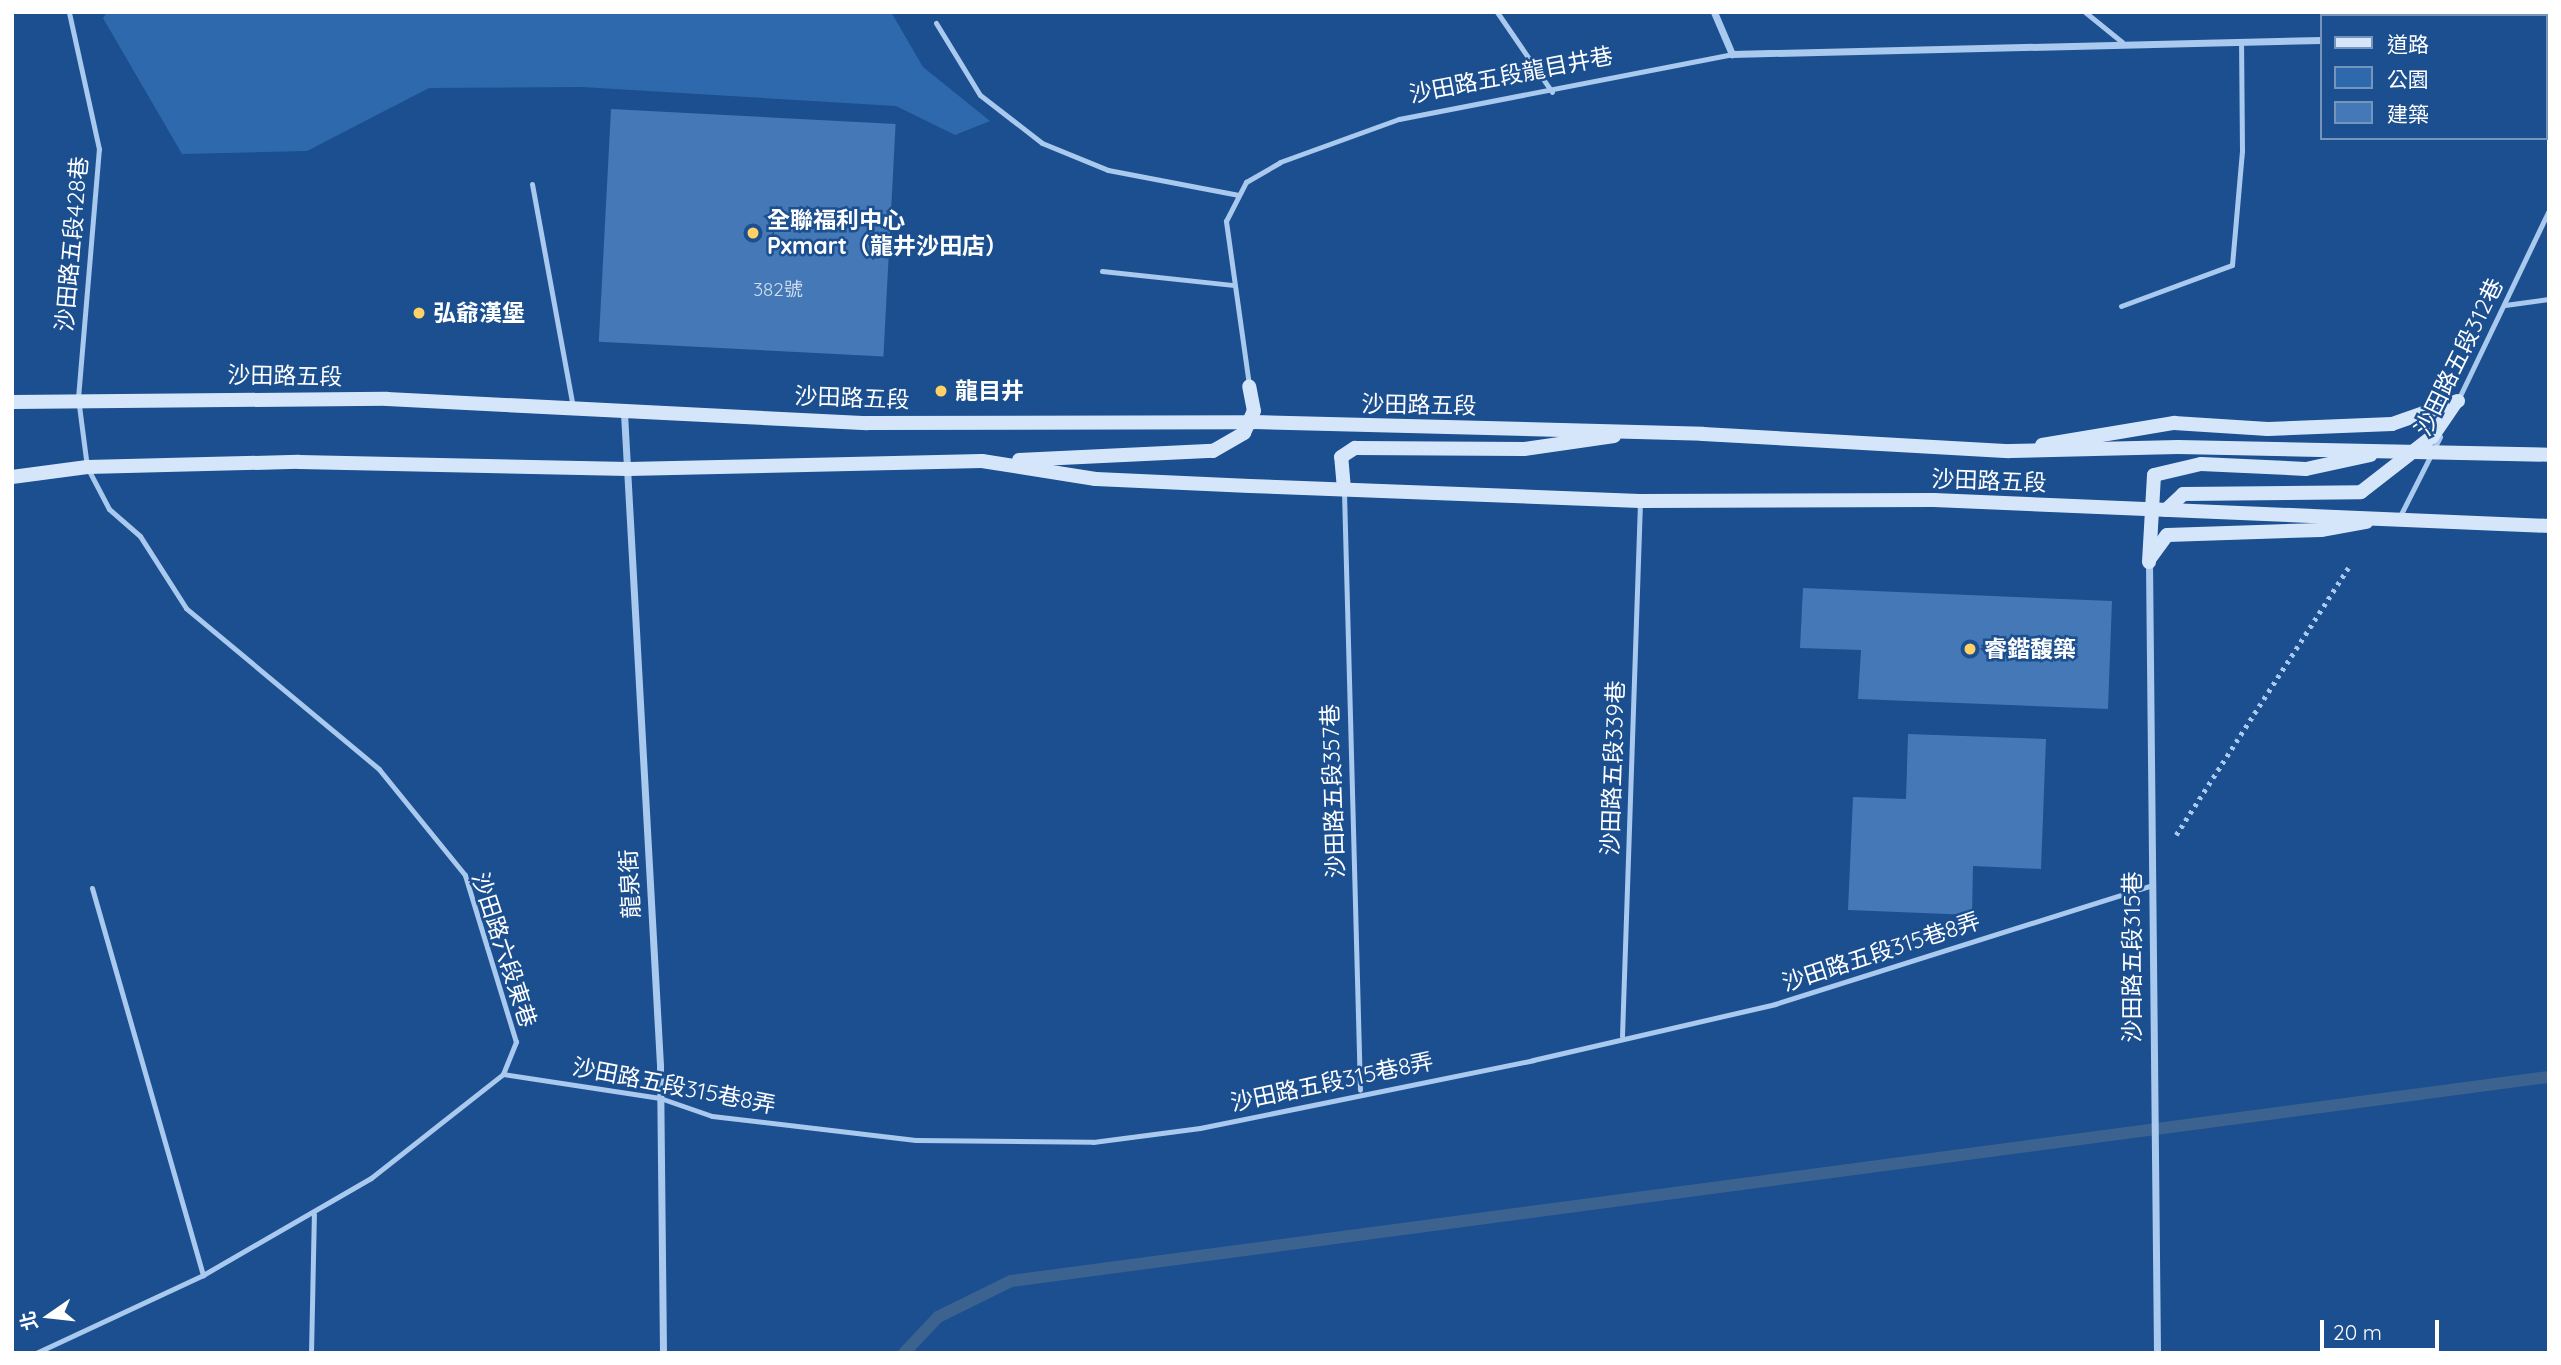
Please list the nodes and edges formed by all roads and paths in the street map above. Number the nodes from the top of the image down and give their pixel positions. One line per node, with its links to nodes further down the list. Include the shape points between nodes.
1 (69, 12): 20 (lane, 沙田路五段428巷, via 99,149)
2 (1497, 12): 10 (lane)
3 (1714, 12): 9 (street)
4 (2085, 12): 8 (lane)
5 (936, 23): 12 (lane, via 980,95 1042,143 1108,170)
6 (2320, 40): 7 (street, 沙田路五段龍目井巷)
7 (2241, 41): 8 (street, 沙田路五段龍目井巷); 18 (lane, via 2242,151 2232,265)
8 (2122, 42): 9 (street, 沙田路五段龍目井巷)
9 (1731, 54): 10 (lane, 沙田路五段龍目井巷)
10 (1552, 92): 12 (lane, 沙田路五段龍目井巷, via 1399,119 1280,162 1246,182)
11 (532, 184): 23 (lane)
12 (1239, 195): 15 (lane, 沙田路五段龍目井巷, via 1226,220)
13 (2549, 211): 17 (lane, 沙田路五段312巷)
14 (1102, 271): 15 (lane)
15 (1234, 285): 19 (lane, 沙田路五段龍目井巷)
16 (2549, 299): 17 (lane)
17 (2505, 305): 21 (lane, 沙田路五段312巷)
18 (2121, 306)
19 (1249, 386): 25 (street, 沙田路五段龍目井巷, via 1254,411)
20 (78, 398): 22 (street, 沙田路五段); 23 (street, 沙田路五段, via 387,399); 33 (lane, 沙田路六段東巷)
21 (2458, 401): 27 (street, via 2392,424 2268,429 2174,423 2071,436); 29 (street); 30 (lane, 沙田路五段312巷)
22 (12, 402)
23 (573, 410): 24 (street, 沙田路五段)
24 (624, 413): 25 (street, 沙田路五段, via 867,423); 34 (street, 龍泉街)
25 (1249, 423): 26 (street, 沙田路五段); 32 (street, via 1244,433 1213,452)
26 (1625, 432): 27 (street, 沙田路五段); 36 (street, 沙田路五段, via 1591,443 1524,449 1354,448 1341,457)
27 (2026, 450): 28 (street, 沙田路五段)
28 (2381, 451): 29 (street, 沙田路五段); 38 (street, via 2305,469 2174,467 2154,475)
29 (2417, 451): 30 (street, 沙田路五段); 38 (street, via 2361,492 2183,494)
30 (2432, 452): 31 (street, 沙田路五段); 39 (lane, 沙田路五段312巷)
31 (2549, 455)
32 (982, 461): 34 (street, 沙田路五段); 36 (street, 沙田路五段, via 1096,479)
33 (87, 467): 34 (street, 沙田路五段, via 299,461); 35 (street, 沙田路五段); 47 (lane, 沙田路六段東巷, via 109,509 141,536 186,608 379,769 465,875 516,1042)
34 (628, 469): 53 (street, 龍泉街, via 660,1066)
35 (12, 478)
36 (1344, 489): 37 (street, 沙田路五段); 48 (lane, 沙田路五段357巷)
37 (1640, 501): 38 (street, 沙田路五段, via 1934,500); 46 (lane, 沙田路五段339巷)
38 (2159, 510): 39 (street, 沙田路五段); 41 (street)
39 (2395, 517): 40 (street, 沙田路五段); 41 (street, via 2321,530 2167,535)
40 (2549, 526)
41 (2149, 562): 43 (street, 沙田路五段315巷)
42 (2348, 568): 43 (path)
43 (2151, 874): 44 (street, 沙田路五段315巷)
44 (2150, 886): 46 (lane, 沙田路五段315巷8弄, via 1775,1004); 54 (street, 沙田路五段315巷)
45 (92, 888): 50 (lane)
46 (1622, 1036): 48 (lane, 沙田路五段315巷8弄, via 1534,1060)
47 (503, 1074): 48 (lane, 沙田路五段315巷8弄, via 660,1098 712,1116 916,1140 1093,1142 1200,1128); 49 (lane, 沙田路六段東巷, via 372,1178)
48 (1360, 1090)
49 (314, 1214): 50 (lane, 沙田路六段東巷); 52 (lane)
50 (203, 1275): 51 (lane, 沙田路六段東巷)
51 (36, 1353)
52 (311, 1353)
53 (663, 1353)
54 (2157, 1353)

